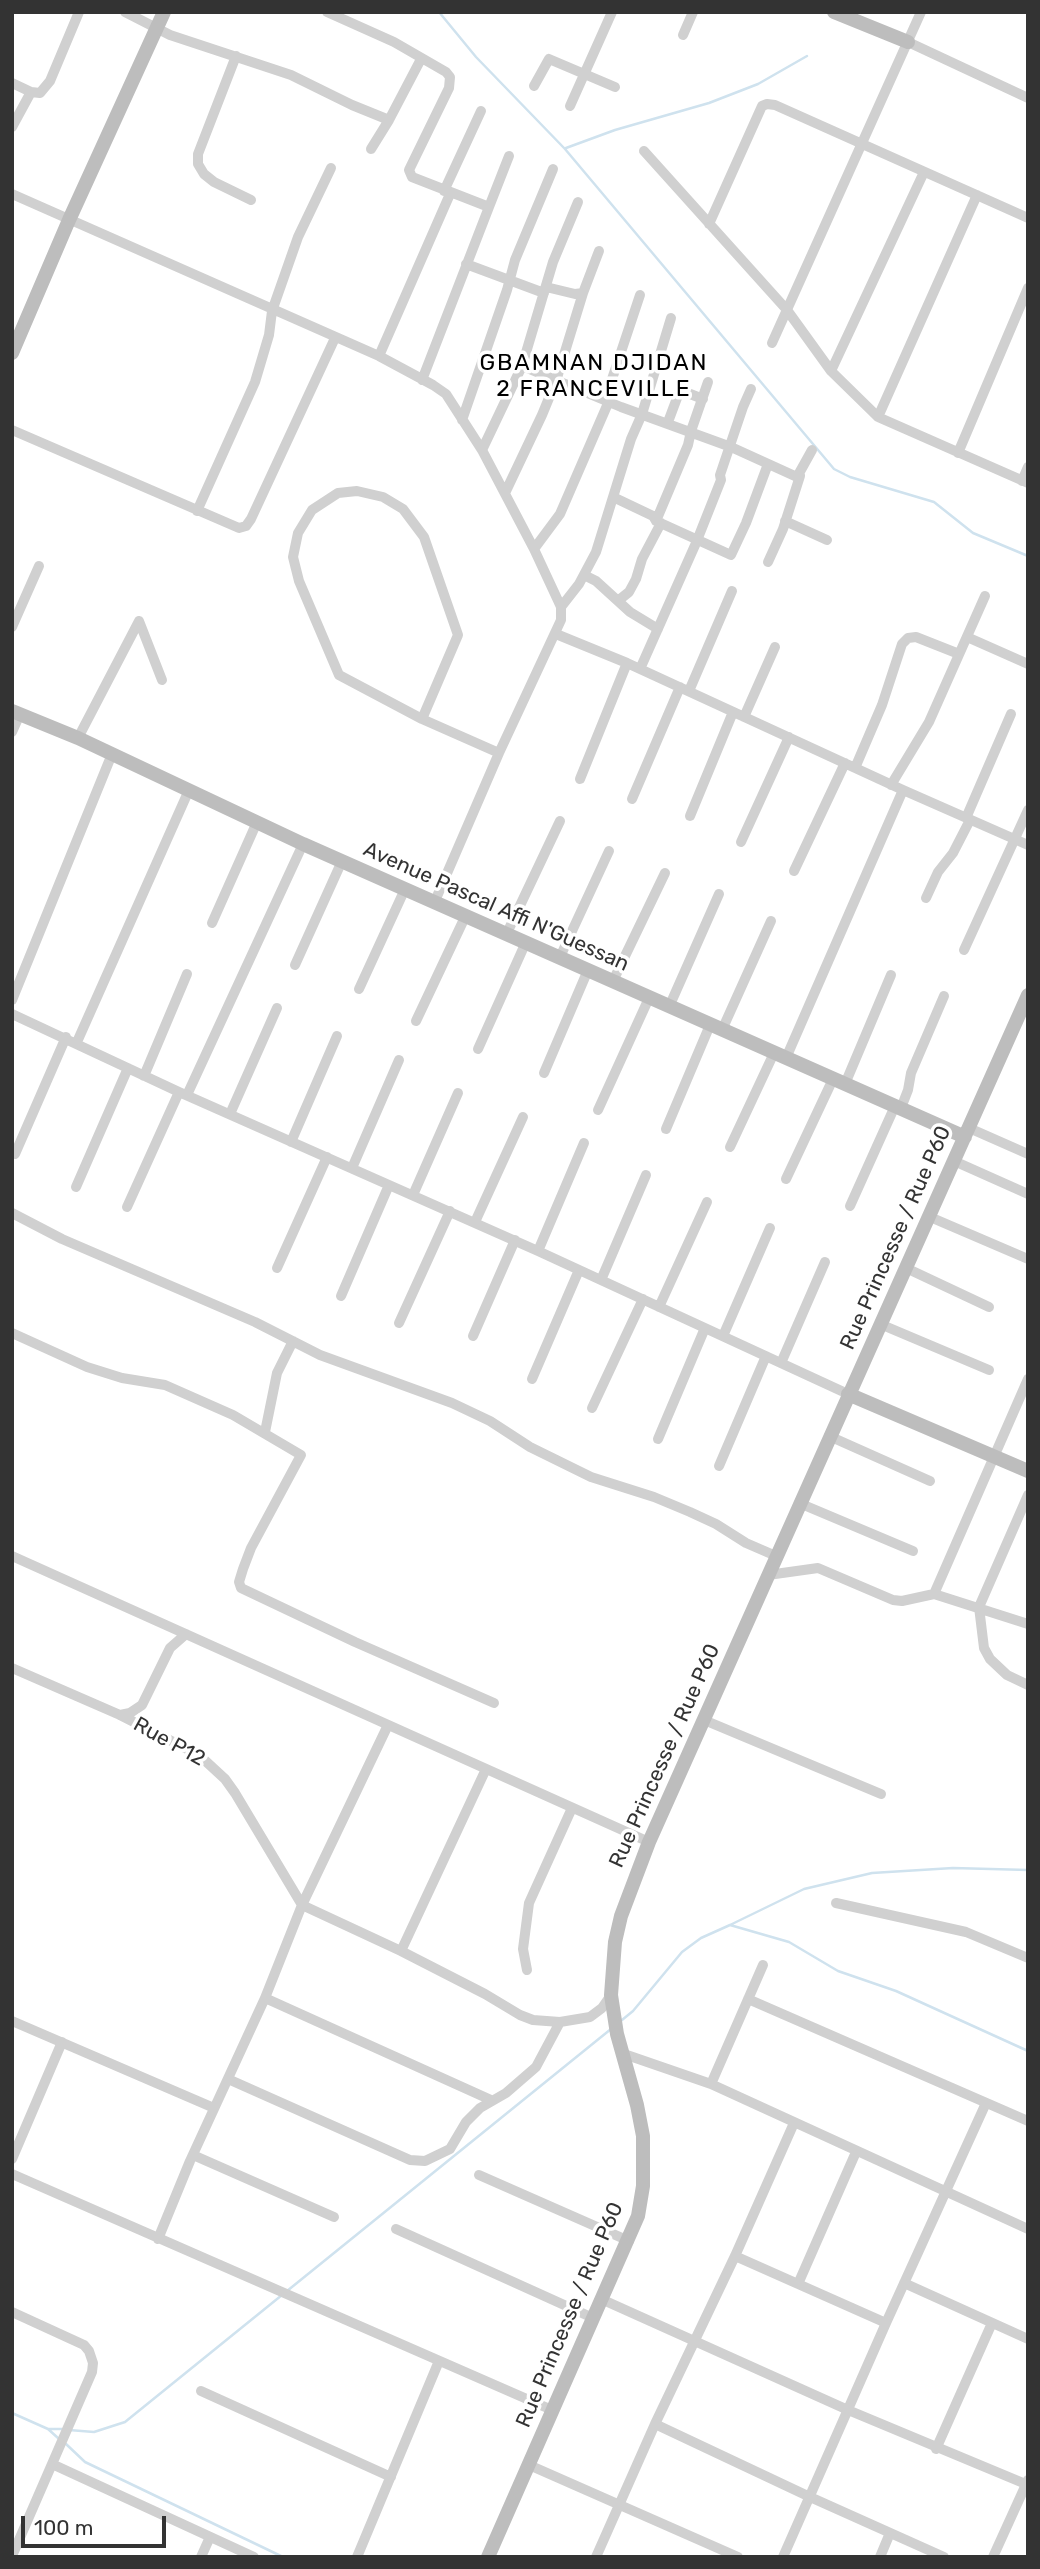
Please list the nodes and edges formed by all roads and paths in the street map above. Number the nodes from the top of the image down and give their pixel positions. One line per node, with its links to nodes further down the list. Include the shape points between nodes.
1 (79, 12): 18 (street, via 50,80 40,93)
2 (125, 12): 9 (street)
3 (164, 12): 9 (street)
4 (327, 12): 13 (street)
5 (612, 12): 14 (street)
6 (693, 12): 10 (street)
7 (834, 12): 11 (street)
8 (921, 12): 11 (street)
9 (158, 27): 12 (street); 38 (street)
10 (683, 35)
11 (908, 43): 19 (street); 24 (street)
12 (236, 56): 22 (street, via 291,75); 34 (street, via 198,164 214,182)
13 (421, 59): 22 (street); 31 (street, via 450,77 449,88 409,170 412,177)
14 (585, 73): 16 (street, via 549,59); 17 (street); 20 (street)
15 (12, 83): 18 (street)
16 (534, 86)
17 (615, 88)
18 (31, 92): 23 (street)
19 (1028, 98)
20 (570, 106)
21 (481, 111): 31 (street)
22 (389, 120): 25 (street)
23 (12, 127)
24 (861, 143): 30 (street); 39 (street, via 775,105 762,106); 47 (street)
25 (371, 149)
26 (644, 151): 39 (street)
27 (509, 156): 36 (street)
28 (331, 168): 48 (street, via 298,237)
29 (553, 169): 42 (street)
30 (924, 172): 33 (street); 55 (street)
31 (447, 192): 36 (street); 53 (street)
32 (12, 194): 38 (street)
33 (977, 195): 37 (street); 63 (street)
34 (251, 200)
35 (578, 202): 44 (street)
36 (489, 207): 41 (street)
37 (1028, 218)
38 (69, 220): 48 (street); 52 (street)
39 (709, 224): 47 (street)
40 (599, 251): 45 (street)
41 (466, 264): 42 (street); 56 (street)
42 (510, 281): 44 (street); 64 (street)
43 (1028, 288): 71 (street)
44 (545, 290): 45 (street); 54 (street)
45 (583, 293): 57 (street)
46 (640, 295): 61 (street)
47 (786, 310): 51 (street); 55 (street)
48 (272, 311): 50 (street); 78 (street, via 255,382)
49 (671, 318): 62 (street)
50 (335, 338): 53 (street); 78 (street, via 246,526 239,528)
51 (772, 344)
52 (12, 353)
53 (379, 356): 56 (street)
54 (522, 366): 57 (street); 69 (street)
55 (831, 371): 63 (street)
56 (422, 380): 64 (street, via 446,394)
57 (556, 381): 61 (street); 76 (street)
58 (708, 382): 60 (street)
59 (751, 389): 68 (street)
60 (703, 399): 65 (street, via 680,390); 67 (street)
61 (607, 400): 62 (street); 83 (street, via 560,514)
62 (642, 414): 65 (street); 77 (street)
63 (878, 417): 71 (street)
64 (462, 420): 69 (street)
65 (667, 422): 67 (street)
66 (12, 430): 78 (street)
67 (691, 431): 68 (street); 80 (street)
68 (731, 447): 72 (street); 82 (street)
69 (482, 450): 76 (street)
70 (812, 450): 74 (street)
71 (958, 453): 75 (street)
72 (768, 464): 74 (street); 82 (street, via 731,555)
73 (1028, 467): 75 (street)
74 (798, 475): 79 (street)
75 (1025, 482)
76 (506, 491): 83 (street)
77 (613, 497): 80 (street); 86 (street)
78 (197, 511)
79 (785, 521): 81 (street); 84 (street)
80 (658, 522): 82 (street); 89 (street, via 632,586)
81 (827, 540)
82 (697, 541): 92 (street)
83 (534, 549): 90 (street)
84 (768, 562)
85 (39, 565): 91 (street)
86 (584, 575): 89 (street); 90 (street)
87 (732, 591): 101 (street)
88 (985, 596): 94 (street)
89 (619, 600): 92 (street)
90 (561, 607): 93 (street)
91 (12, 626)
92 (659, 629): 99 (street)
93 (556, 634): 97 (street); 110 (street)
94 (967, 637): 96 (street); 98 (street)
95 (775, 647): 105 (street)
96 (960, 654): 112 (street, via 916,637 902,644 882,705); 114 (street, via 929,722)
97 (627, 663): 99 (street); 113 (street)
98 (1028, 664)
99 (640, 669): 101 (street)
100 (162, 680): 109 (street, via 139,621)
101 (684, 689): 102 (street); 117 (street)
102 (733, 712): 105 (street); 119 (street)
103 (16, 713): 107 (street); 109 (street, Avenue Pascal Affi N'Guessan)
104 (1011, 714): 120 (street)
105 (744, 717): 108 (street)
106 (422, 719): 106 (street, via 339,675 299,581 293,557 298,533 312,510 338,494 357,491 383,497 402,509 424,537 458,635); 110 (street)
107 (12, 732)
108 (789, 737): 112 (street); 124 (street)
109 (78, 738): 111 (street, Avenue Pascal Affi N'Guessan)
110 (499, 753): 134 (street)
111 (112, 754): 115 (street, Avenue Pascal Affi N'Guessan); 150 (street)
112 (850, 766): 114 (street); 129 (street)
113 (580, 779)
114 (891, 785): 116 (street)
115 (189, 790): 122 (street, Avenue Pascal Affi N'Guessan); 159 (street)
116 (902, 790): 120 (street); 161 (street)
117 (632, 799)
118 (1028, 810): 123 (street)
119 (690, 816)
120 (968, 819): 123 (street); 133 (street)
121 (560, 821): 138 (street)
122 (257, 822): 125 (street, Avenue Pascal Affi N'Guessan); 137 (street)
123 (1014, 839): 126 (street); 140 (street)
124 (741, 842)
125 (303, 844): 128 (street, Avenue Pascal Affi N'Guessan); 167 (street)
126 (1028, 845)
127 (609, 851): 141 (street)
128 (342, 861): 131 (street, Avenue Pascal Affi N'Guessan); 142 (street)
129 (794, 871)
130 (665, 873): 146 (street)
131 (405, 889): 134 (street, Avenue Pascal Affi N'Guessan); 147 (street)
132 (719, 894): 152 (street)
133 (926, 898)
134 (435, 901): 135 (street, Avenue Pascal Affi N'Guessan)
135 (466, 915): 138 (street, Avenue Pascal Affi N'Guessan); 155 (street)
136 (771, 921): 156 (street)
137 (212, 923)
138 (507, 933): 139 (street, Avenue Pascal Affi N'Guessan)
139 (526, 942): 141 (street, Avenue Pascal Affi N'Guessan); 160 (street)
140 (964, 950)
141 (560, 957): 143 (street, Avenue Pascal Affi N'Guessan)
142 (295, 965)
143 (588, 970): 146 (street, Avenue Pascal Affi N'Guessan); 164 (street)
144 (187, 974): 165 (street)
145 (891, 975): 166 (street)
146 (613, 981): 149 (street, Avenue Pascal Affi N'Guessan)
147 (359, 989)
148 (943, 996): 169 (street)
149 (649, 998): 152 (street, Avenue Pascal Affi N'Guessan); 170 (street)
150 (12, 1000)
151 (1026, 1005): 174 (street, Rue Princesse / Rue P60)
152 (669, 1007): 156 (street, Avenue Pascal Affi N'Guessan)
153 (277, 1008): 171 (street)
154 (12, 1014): 158 (street)
155 (416, 1021)
156 (716, 1027): 161 (street, Avenue Pascal Affi N'Guessan); 173 (street)
157 (337, 1036): 175 (street)
158 (66, 1037): 159 (street); 178 (street)
159 (77, 1042): 163 (street)
160 (478, 1049)
161 (780, 1055): 166 (street, Avenue Pascal Affi N'Guessan); 177 (street)
162 (399, 1060): 182 (street)
163 (128, 1068): 165 (street); 186 (street)
164 (544, 1073)
165 (144, 1076): 167 (street)
166 (839, 1081): 169 (street, Avenue Pascal Affi N'Guessan); 184 (street)
167 (183, 1093): 171 (street); 191 (street)
168 (458, 1093): 188 (street)
169 (898, 1107): 174 (street, Avenue Pascal Affi N'Guessan); 190 (street)
170 (598, 1110)
171 (230, 1114): 175 (street)
172 (523, 1117): 195 (street)
173 (666, 1129)
174 (967, 1133): 179 (street); 181 (street, Rue Princesse / Rue P60)
175 (291, 1142): 180 (street)
176 (584, 1143): 198 (street)
177 (730, 1147)
178 (15, 1154)
179 (1028, 1154)
180 (327, 1157): 182 (street); 201 (street)
181 (954, 1161): 187 (street); 194 (street, Rue Princesse / Rue P60)
182 (352, 1168): 185 (street)
183 (646, 1175): 204 (street)
184 (786, 1180)
185 (389, 1185): 188 (street); 205 (street)
186 (76, 1187)
187 (1028, 1194)
188 (413, 1195): 192 (street)
189 (707, 1202): 207 (street)
190 (850, 1206)
191 (127, 1207)
192 (450, 1211): 195 (street); 209 (street)
193 (12, 1213): 215 (street)
194 (929, 1217): 199 (street); 202 (street, Rue Princesse / Rue P60)
195 (475, 1222): 197 (street)
196 (770, 1228): 214 (street)
197 (514, 1240): 198 (street); 213 (street)
198 (538, 1251): 203 (street)
199 (1028, 1259)
200 (825, 1262): 217 (street)
201 (277, 1268)
202 (906, 1268): 208 (street); 210 (street, Rue Princesse / Rue P60)
203 (579, 1270): 204 (street); 219 (street)
204 (601, 1280): 206 (street)
205 (341, 1296)
206 (643, 1300): 207 (street); 222 (street)
207 (659, 1307): 211 (street)
208 (989, 1307)
209 (399, 1323)
210 (880, 1324): 218 (street); 221 (street, Rue Princesse / Rue P60)
211 (705, 1328): 214 (street); 225 (street)
212 (12, 1333): 223 (street, via 87,1367 165,1385)
213 (473, 1336)
214 (723, 1336): 216 (street)
215 (293, 1341): 223 (street, via 277,1373); 234 (street, via 452,1403 553,1460 691,1512)
216 (765, 1356): 217 (street); 227 (street)
217 (781, 1363): 221 (street)
218 (989, 1370)
219 (532, 1379)
220 (1028, 1379): 226 (street)
221 (848, 1394): 224 (street, Rue Princesse / Rue P60); 226 (street)
222 (592, 1408)
223 (265, 1432): 242 (street, via 301,1455 251,1548 241,1588)
224 (830, 1436): 229 (street); 231 (street, Rue Princesse / Rue P60)
225 (658, 1439)
226 (994, 1457): 228 (street); 236 (street)
227 (719, 1466)
228 (1028, 1471)
229 (930, 1482)
230 (1028, 1495): 237 (street)
231 (799, 1503): 232 (street); 234 (street, Rue Princesse / Rue P60)
232 (913, 1551)
233 (12, 1556): 239 (street)
234 (776, 1556): 235 (street, Rue Princesse / Rue P60)
235 (768, 1574): 236 (street, via 818,1567 893,1600); 244 (street, Rue Princesse / Rue P60)
236 (934, 1594): 237 (street)
237 (979, 1607): 238 (street); 241 (street, via 984,1647 990,1658 1007,1675)
238 (1028, 1624)
239 (186, 1634): 243 (street, via 170,1648 142,1705); 245 (street)
240 (12, 1668): 243 (street, Rue P12)
241 (1028, 1685)
242 (494, 1703)
243 (120, 1716): 251 (street, Rue P12, via 199,1755 225,1779)
244 (704, 1720): 247 (street); 249 (street, Rue Princesse / Rue P60)
245 (388, 1725): 246 (street); 251 (street)
246 (486, 1769): 248 (street); 252 (street)
247 (881, 1794)
248 (572, 1808): 249 (street); 255 (street, via 530,1903 523,1950)
249 (649, 1842): 256 (street, Rue Princesse / Rue P60, via 617,1928)
250 (836, 1903): 253 (street, via 966,1932)
251 (302, 1905): 252 (street); 257 (street)
252 (401, 1951): 260 (street, via 520,2015)
253 (1028, 1958)
254 (763, 1965): 258 (street)
255 (527, 1970)
256 (611, 1995): 260 (street, via 590,2017); 262 (street, Rue Princesse / Rue P60)
257 (265, 1998): 263 (street); 265 (street)
258 (748, 1999): 264 (street); 266 (street)
259 (12, 2021): 261 (street)
260 (560, 2022): 265 (street, via 536,2067)
261 (62, 2042): 267 (street); 272 (street)
262 (624, 2054): 264 (street); 280 (street, Rue Princesse / Rue P60, via 638,2105 644,2164 638,2216)
263 (228, 2079): 265 (street, via 417,2162 450,2149 470,2118); 267 (street)
264 (710, 2084): 269 (street)
265 (491, 2100)
266 (986, 2103): 268 (street); 275 (street)
267 (214, 2108): 271 (street)
268 (1028, 2121)
269 (793, 2123): 270 (street); 281 (street)
270 (856, 2152): 275 (street); 283 (street)
271 (193, 2155): 276 (street); 279 (street)
272 (12, 2159)
273 (12, 2174): 279 (street)
274 (479, 2175): 280 (street)
275 (946, 2191): 278 (street); 282 (street)
276 (334, 2217)
277 (396, 2229): 286 (street)
278 (1028, 2229)
279 (158, 2239): 291 (street)
280 (629, 2241): 284 (street, Rue Princesse / Rue P60)
281 (735, 2256): 283 (street); 290 (street)
282 (904, 2283): 287 (street); 288 (street)
283 (798, 2284): 287 (street)
284 (601, 2299): 286 (street, Rue Princesse / Rue P60); 290 (street)
285 (12, 2312): 297 (street, via 84,2345 93,2363)
286 (593, 2318): 293 (street, Rue Princesse / Rue P60)
287 (886, 2323): 294 (street)
288 (992, 2323): 289 (street); 296 (street)
289 (1028, 2339)
290 (694, 2342): 294 (street); 295 (street)
291 (439, 2361): 293 (street); 299 (street)
292 (201, 2391): 299 (street)
293 (552, 2410): 298 (street, Rue Princesse / Rue P60)
294 (848, 2410): 296 (street); 301 (street)
295 (655, 2424): 301 (street); 302 (street)
296 (936, 2449): 300 (street)
297 (52, 2464): 304 (street); 305 (street)
298 (529, 2465): 302 (street); 309 (street, Rue Princesse / Rue P60)
299 (391, 2477): 308 (street)
300 (1027, 2483): 315 (street)
301 (810, 2497): 303 (street); 312 (street)
302 (619, 2504): 310 (street); 311 (street)
303 (890, 2533): 313 (street); 314 (street)
304 (210, 2537): 306 (street); 307 (street)
305 (15, 2554)
306 (201, 2557)
307 (254, 2557)
308 (356, 2557)
309 (488, 2557)
310 (596, 2557)
311 (738, 2557)
312 (783, 2557)
313 (880, 2557)
314 (944, 2557)
315 (993, 2557)

